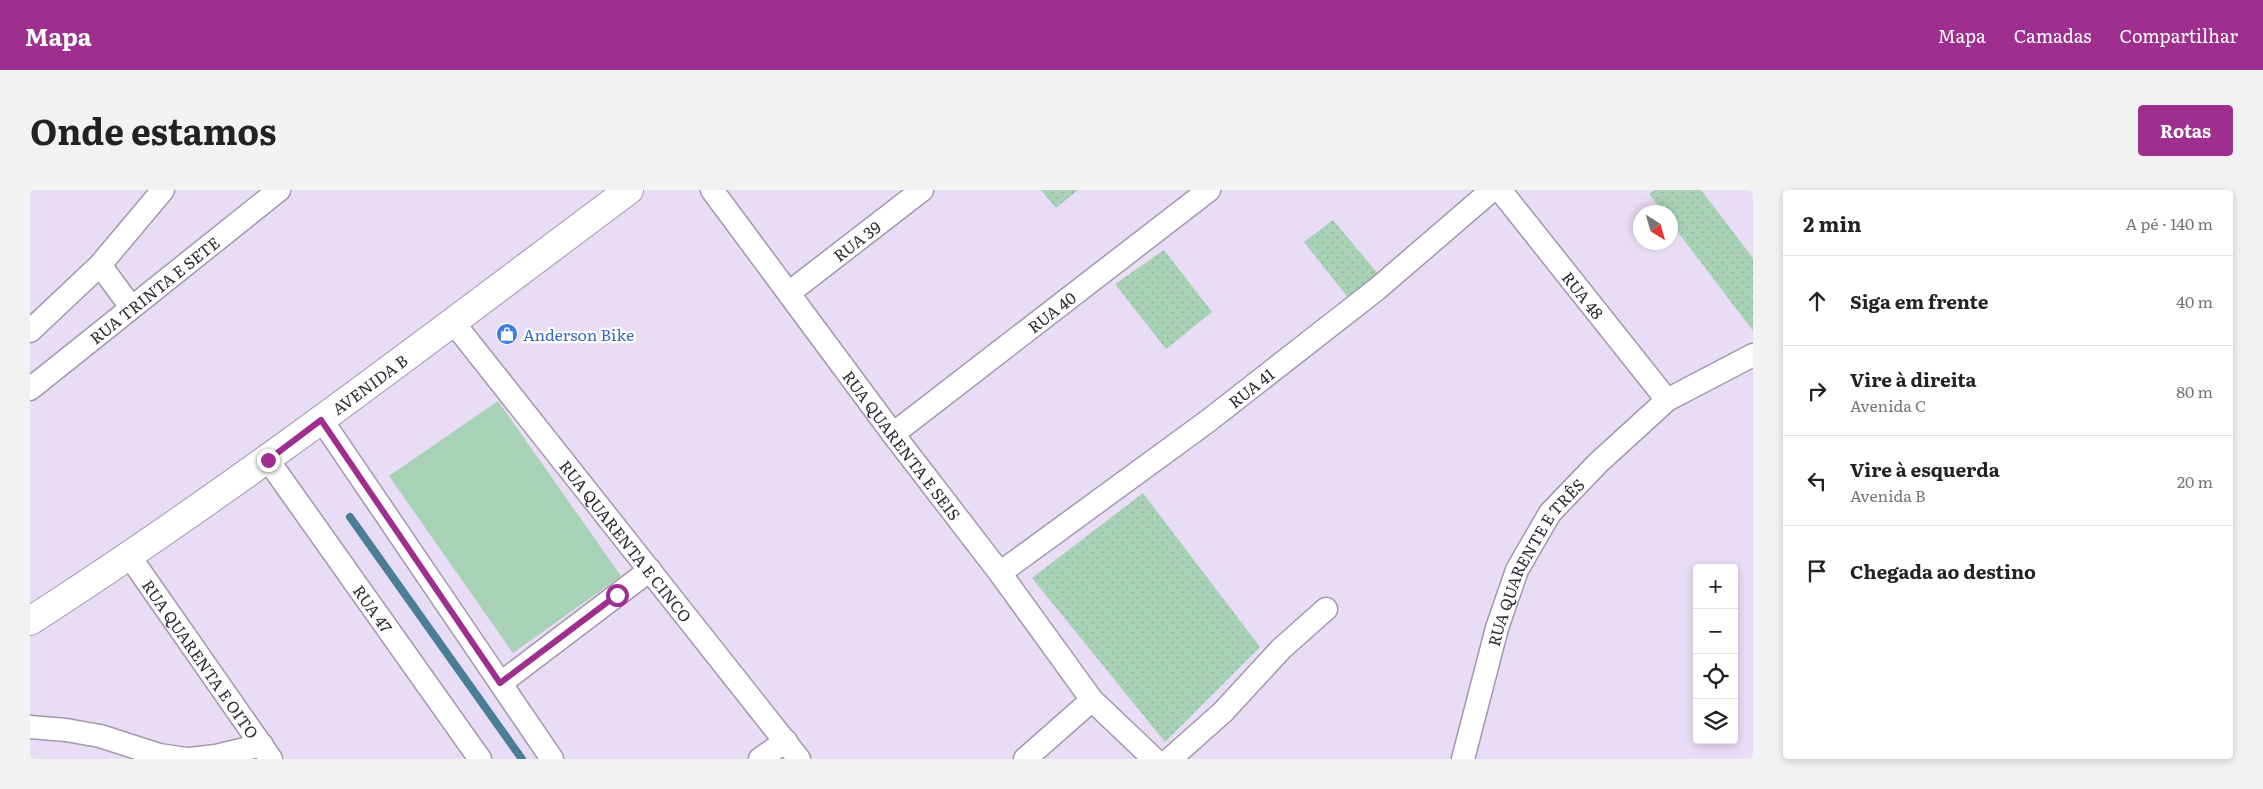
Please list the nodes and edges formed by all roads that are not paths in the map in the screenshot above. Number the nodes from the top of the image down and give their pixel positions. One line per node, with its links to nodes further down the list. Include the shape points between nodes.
1 (163, 190): 9 (street)
2 (279, 190): 11 (street, RUA TRINTA E SETE)
3 (629, 190): 12 (street, AVENIDA B)
4 (712, 190): 10 (street, RUA QUARENTA E SEIS)
5 (922, 190): 10 (street, RUA 39)
6 (1209, 190): 18 (street, RUA 40)
7 (1492, 190): 22 (street, RUA 41, via 1377,289 1216,415)
8 (1500, 190): 16 (street, RUA 48)
9 (100, 265): 11 (street); 13 (street)
10 (790, 292): 18 (street, RUA QUARENTA E SEIS)
11 (131, 307): 15 (street, RUA TRINTA E SETE)
12 (452, 322): 17 (street, AVENIDA B); 21 (street, RUA QUARENTA E CINCO)
13 (30, 332)
14 (1753, 354): 16 (street, RUA QUARENTE E TRÊS)
15 (30, 389)
16 (1667, 400): 38 (street, RUA QUARENTE E TRÊS, via 1598,463 1550,513 1516,570 1497,628)
17 (321, 420): 19 (street, AVENIDA B); 25 (street)
18 (893, 434): 22 (street, RUA QUARENTA E SEIS)
19 (268, 460): 20 (street, AVENIDA B); 31 (street, RUA 47)
20 (130, 557): 24 (street, AVENIDA B); 29 (street, RUA QUARENTA E OITO)
21 (650, 570): 25 (street); 28 (street, RUA QUARENTA E CINCO)
22 (1000, 573): 26 (street, RUA QUARENTA E SEIS)
23 (1326, 610): 37 (street, via 1280,649 1223,712)
24 (30, 622)
25 (500, 683): 32 (street)
26 (1092, 700): 35 (street); 36 (street, RUA QUARENTA E SEIS)
27 (30, 727): 30 (street, via 100,736 159,755)
28 (786, 741): 33 (street); 34 (street, RUA QUARENTA E CINCO)
29 (266, 752): 30 (street)
30 (188, 759)
31 (480, 759)
32 (552, 759)
33 (760, 759)
34 (799, 759)
35 (1025, 759)
36 (1154, 759)
37 (1170, 759)
38 (1463, 759)

